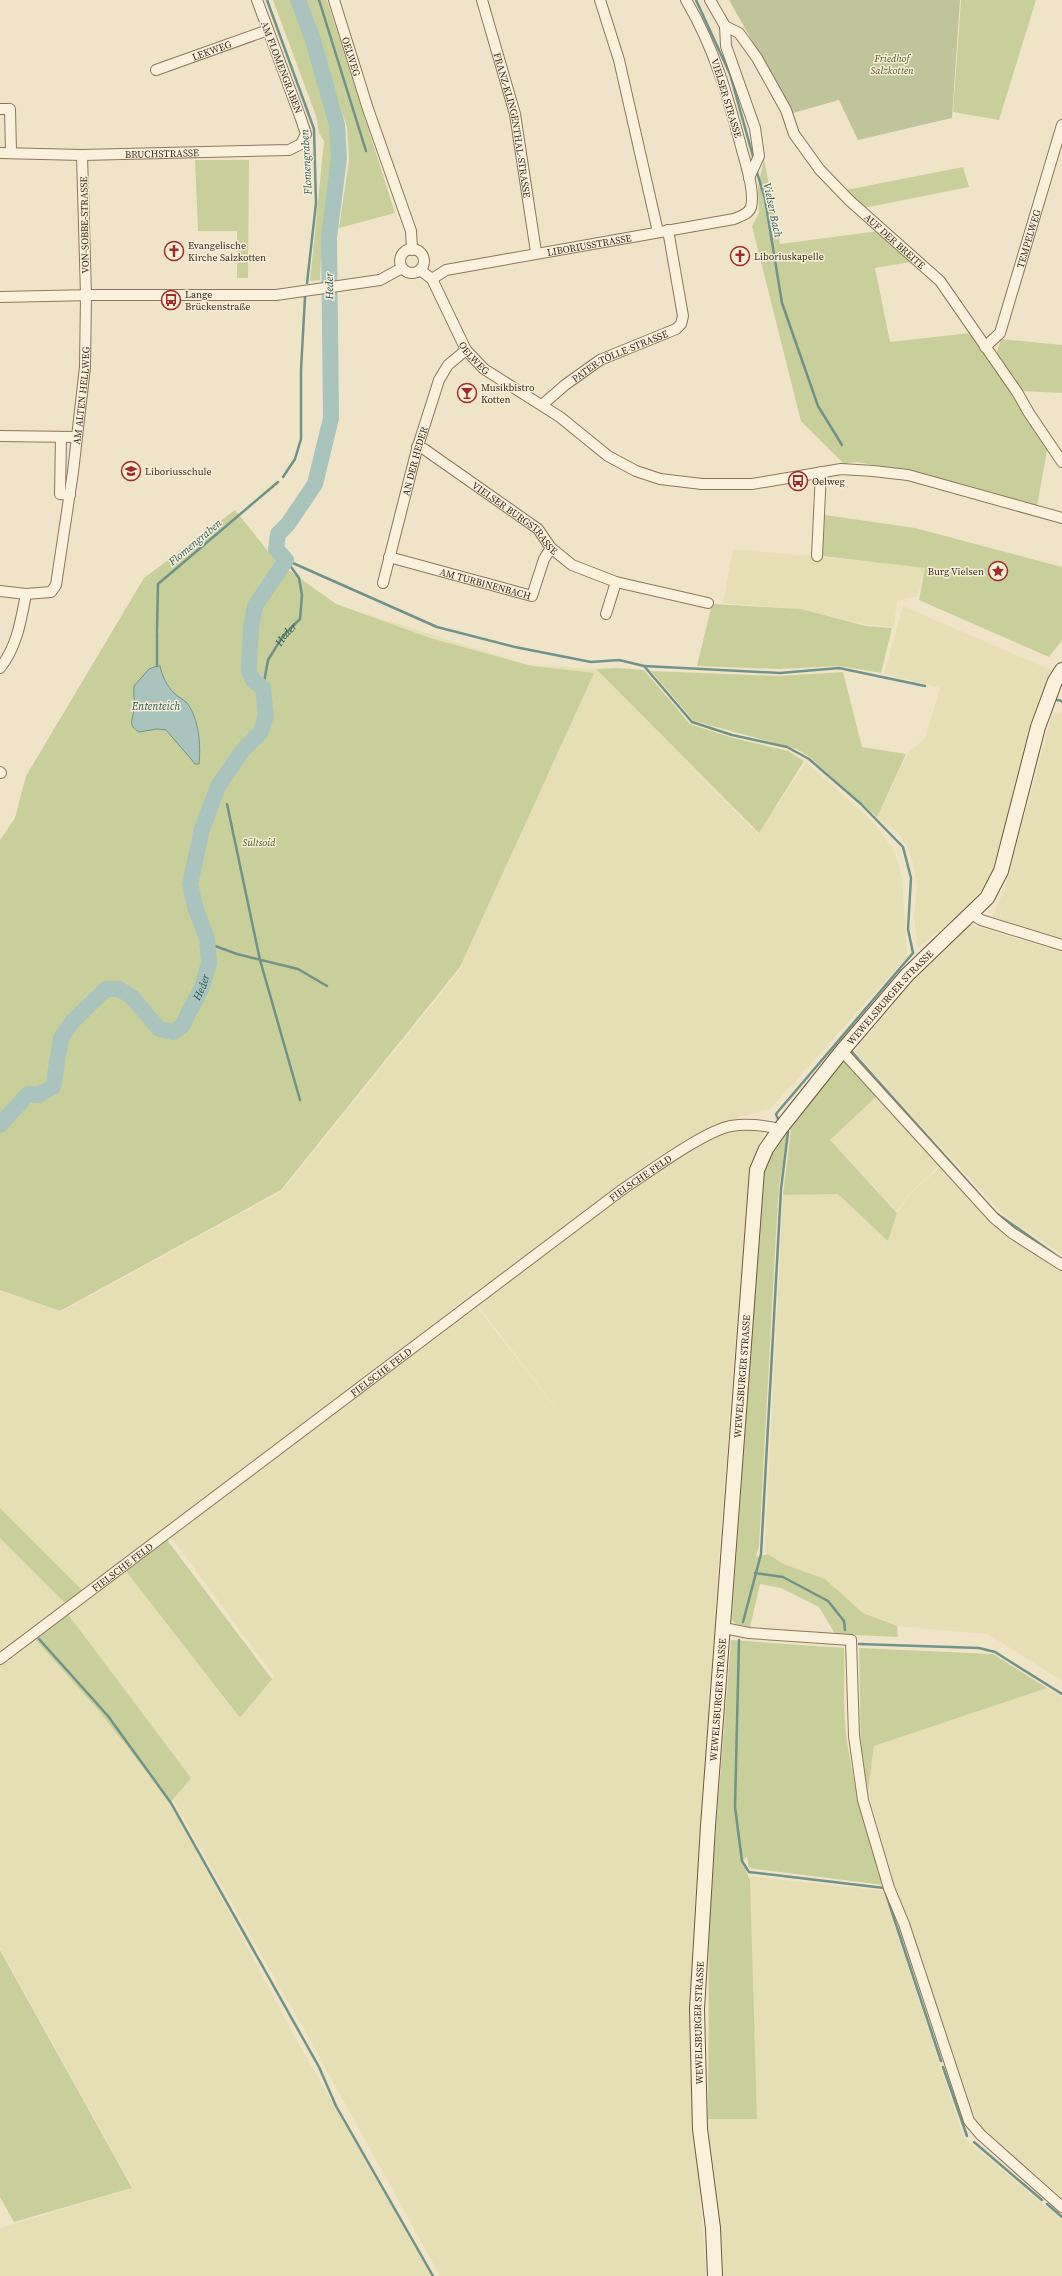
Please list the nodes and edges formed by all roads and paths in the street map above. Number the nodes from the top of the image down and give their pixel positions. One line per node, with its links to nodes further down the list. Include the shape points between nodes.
1 (257, 0): 8 (street, AM FLOMENGRABEN)
2 (334, 0): 19 (street, OELWEG, via 368,109 411,232)
3 (482, 0): 20 (street, FRANZ-KLINGENTHAL-STRASSE, via 515,114)
4 (600, 0): 18 (street, via 619,60)
5 (686, 0): 16 (street, VIELSER STRASSE, via 711,46 727,91)
6 (710, 0): 7 (street, VIELSER STRASSE)
7 (725, 26): 16 (street, VIELSER STRASSE, via 726,46 755,128 759,156); 26 (street, AUF DER BREITE, via 739,33 757,58 786,110 794,134 820,170 850,201 940,281)
8 (268, 30): 9 (street, LEKWEG); 12 (street, AM FLOMENGRABEN)
9 (156, 70)
10 (0, 109): 13 (street, via 10,109)
11 (1062, 125): 26 (street, TEMPELWEG, via 1000,333)
12 (306, 134): 15 (street, BRUCHSTRASSE, via 301,144 288,150)
13 (11, 152): 14 (street, BRUCHSTRASSE); 15 (street, BRUCHSTRASSE)
14 (0, 153)
15 (82, 155): 24 (street, VON-SOBBE-STRASSE)
16 (750, 175): 17 (street, VIELSER STRASSE, via 751,206)
17 (748, 213): 18 (street, LIBORIUSSTRASSE, via 734,219)
18 (663, 231): 20 (street, LIBORIUSSTRASSE); 28 (street, PATER-TÖLLE-STRASSE, via 683,316 681,324 676,329 600,360)
19 (412, 250): 21 (street, via 406,251 402,256); 22 (street, via 418,251 423,257)
20 (536, 252): 23 (street, LIBORIUSSTRASSE, via 446,270)
21 (402, 268): 22 (street, via 410,273); 24 (street, via 380,280 276,295)
22 (420, 270): 23 (street, OELWEG)
23 (432, 279): 27 (street, OELWEG)
24 (86, 295): 25 (street); 31 (street, AM ALTEN HELLWEG, via 85,367)
25 (0, 297)
26 (985, 347): 33 (street, AUF DER BREITE)
27 (466, 350): 28 (street, OELWEG, via 484,369); 32 (street, AN DER HEDER, via 448,365 439,380)
28 (542, 405): 34 (street, OELWEG, via 608,456 636,471 660,479 702,484 752,484)
29 (0, 436): 30 (street)
30 (61, 436): 31 (street); 35 (street, AM ALTEN HELLWEG, via 60,494)
31 (76, 437): 35 (street, AM ALTEN HELLWEG)
32 (417, 447): 37 (street, VIELSER BURGSTRASSE, via 424,449 516,512 538,529); 39 (street, AN DER HEDER)
33 (1062, 462)
34 (820, 472): 36 (street, OELWEG, via 841,469 908,476); 38 (street)
35 (70, 495): 43 (street, AM ALTEN HELLWEG, via 56,585 51,592)
36 (1062, 518)
37 (551, 548): 39 (street, AM TURBINENBACH, via 544,559 532,596); 40 (street, VIELSER BURGSTRASSE, via 572,565)
38 (817, 556)
39 (389, 557): 41 (street, AN DER HEDER)
40 (616, 582): 44 (street, VIELSER BURGSTRASSE); 45 (street)
41 (383, 583)
42 (0, 591): 43 (street)
43 (26, 594): 46 (street, via 19,630 6,661)
44 (708, 603)
45 (606, 614)
46 (0, 668)
47 (1062, 670): 48 (main road, WEWELSBURGER STRASSE, via 1055,681 1038,727 1001,870 988,898)
48 (972, 914): 49 (street, via 981,920); 50 (main road, WEWELSBURGER STRASSE, via 907,975)
49 (1062, 944)
50 (842, 1051): 51 (main road, WEWELSBURGER STRASSE); 52 (street, WEWELSBURGER STRASSE, via 994,1218)
51 (780, 1129): 53 (main road, WEWELSBURGER STRASSE, via 766,1149 757,1170); 54 (street, FIELSCHE FELD, via 747,1124 729,1126 704,1137 623,1188)
52 (1062, 1266)
53 (724, 1628): 55 (street, via 749,1633 851,1640 854,1736 863,1800 889,1888 969,2120 974,2129); 56 (main road, WEWELSBURGER STRASSE, via 697,2009 700,2129 713,2228)
54 (0, 1659)
55 (1062, 2207)
56 (715, 2276)

